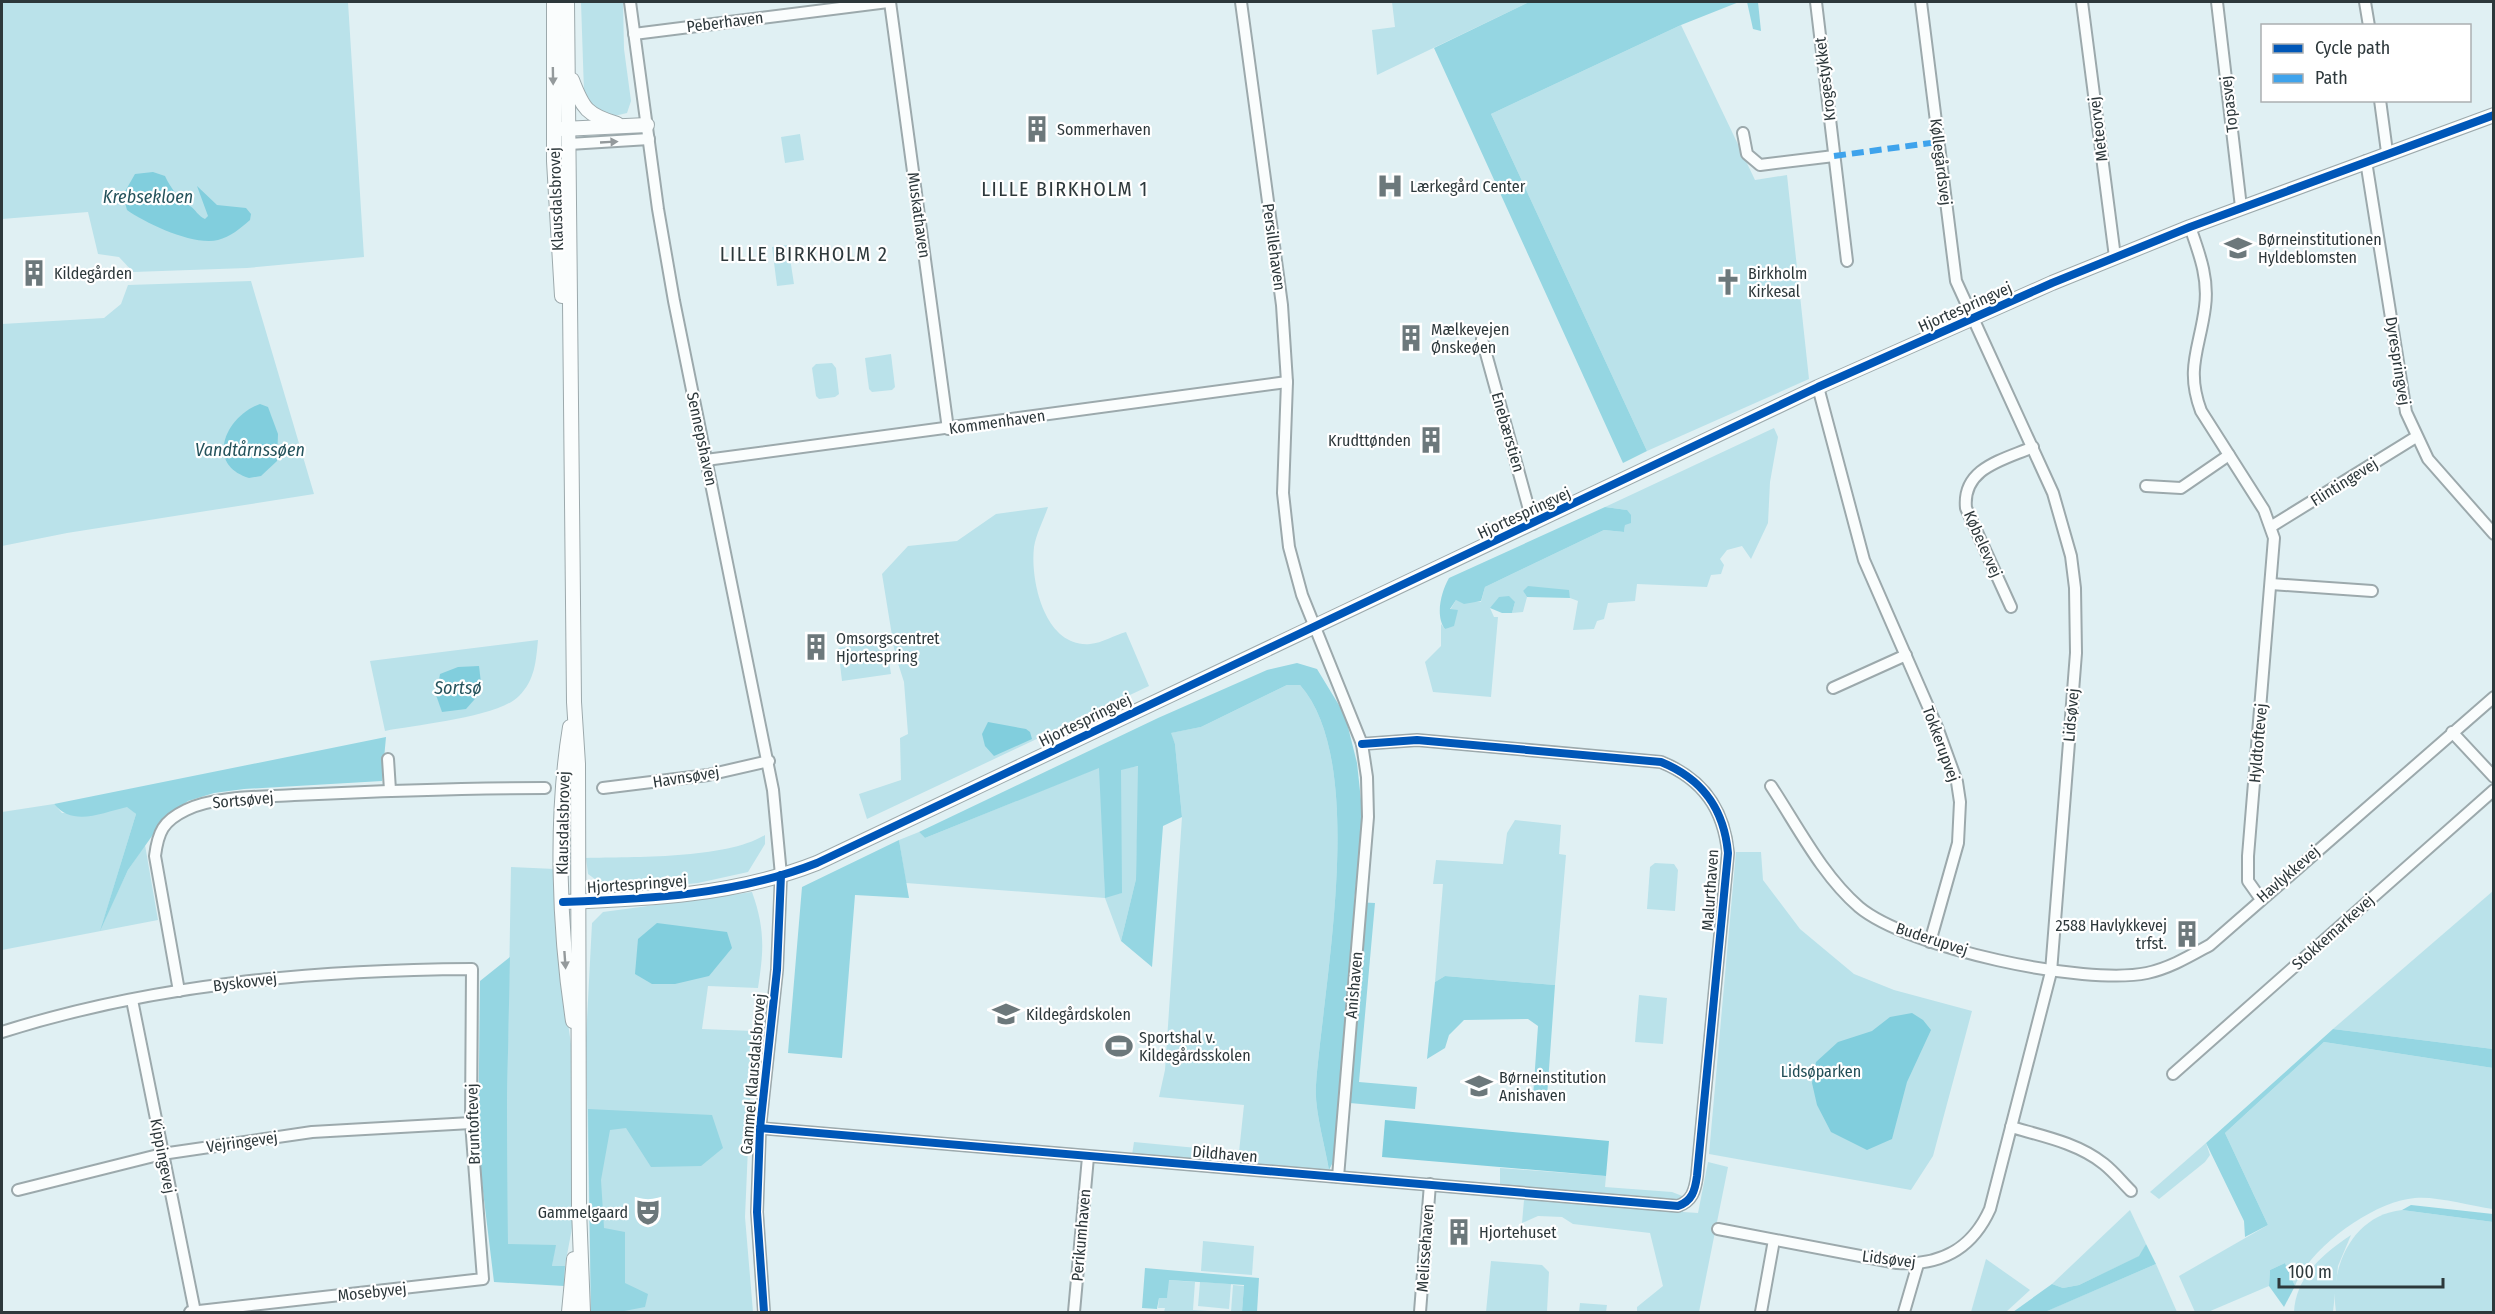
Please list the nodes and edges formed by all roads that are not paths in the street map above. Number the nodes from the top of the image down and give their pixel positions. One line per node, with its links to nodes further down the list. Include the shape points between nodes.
1 (554, 2): 18 (street, Klausdalsbrovej, one-way to 18)
2 (567, 2): 13 (street, Klausdalsbrovej)
3 (630, 2): 12 (street, Sennepshaven)
4 (889, 2): 12 (street, Peberhaven); 35 (street, Muskathaven)
5 (1241, 2): 32 (street, Persillehaven, via 1281,295)
6 (1816, 2): 24 (street, Krogestykket)
7 (1921, 2): 30 (street, Køllegårdsvej, via 1956,281)
8 (2082, 2): 28 (street, Meteorvej)
9 (2217, 2): 26 (street, Topasvej)
10 (2365, 2): 11 (street)
11 (2369, 24)
12 (634, 34): 16 (street, Sennepshaven)
13 (568, 70): 17 (street, via 585,109 596,118); 19 (street, Klausdalsbrovej)
14 (2380, 102): 23 (street)
15 (2493, 115): 23 (street, Hjortespringvej)
16 (647, 125): 17 (street); 21 (street, Sennepshaven)
17 (627, 127): 19 (street)
18 (554, 129): 19 (street); 22 (street); 34 (street, Klausdalsbrovej, via 558,246)
19 (569, 129): 22 (street, Klausdalsbrovej)
20 (1743, 133): 24 (street, via 1747,154 1760,165)
21 (648, 139): 22 (street, one-way to 21); 39 (street, Sennepshaven, via 674,301)
22 (569, 144): 34 (street, Klausdalsbrovej)
23 (2387, 152): 25 (street, Hjortespringvej)
24 (1834, 156): 29 (street, Krogestykket)
25 (2366, 161): 26 (street, Hjortespringvej); 36 (street, Dyrespringvej, via 2406,412)
26 (2241, 207): 27 (street, Hjortespringvej)
27 (2190, 227): 28 (street, Hjortespringvej); 38 (street, Hyldtoftevej, via 2206,286 2193,382 2201,411)
28 (2115, 257): 30 (street, Hjortespringvej)
29 (1847, 261)
30 (1972, 320): 33 (street, Hjortespringvej); 37 (street, Lidsøvej)
31 (1482, 339): 41 (street, Enebærstien)
32 (1287, 382): 35 (street, Kommenhaven); 47 (street, Persillehaven, via 1283,493 1288,547)
33 (1818, 387): 41 (street, Hjortespringvej); 48 (street, Tokkerupvej, via 1864,560)
34 (570, 396): 51 (street, Klausdalsbrovej)
35 (948, 429): 39 (street, Kommenhaven)
36 (2416, 437): 42 (street, Flintingevej); 43 (street, Dyrespringvej, via 2428,459)
37 (2033, 447): 46 (street, Købelevvej, via 1981,470 1973,477 1965,497 1966,508); 68 (street, Lidsøvej, via 2063,524 2074,578 2077,621)
38 (2229, 455): 40 (street, via 2181,488); 42 (street, Hyldtoftevej)
39 (706, 460): 55 (street, Sennepshaven)
40 (2146, 486)
41 (1533, 524): 47 (street, Hjortespringvej)
42 (2272, 526): 44 (street, Hyldtoftevej)
43 (2493, 534)
44 (2271, 584): 45 (street); 63 (street, Hyldtoftevej, via 2248,856 2248,881)
45 (2372, 591)
46 (2011, 606)
47 (1314, 626): 53 (street); 62 (street, Hjortespringvej, via 817,863)
48 (1906, 655): 49 (street); 66 (street, Tokkerupvej, via 1951,762 1960,802 1958,843)
49 (1833, 688)
50 (2493, 697): 52 (street, Havlykkevej)
51 (574, 702): 64 (street, Klausdalsbrovej); 65 (street, Klausdalsbrovej, via 562,776)
52 (2452, 732): 56 (street); 63 (street, Havlykkevej)
53 (1362, 744): 79 (street, Anishaven, via 1368,817); 83 (street, Malurthaven, via 1426,741 1661,762 1692,778 1714,804 1722,819 1728,853 1697,1176)
54 (388, 759): 60 (street)
55 (769, 761): 59 (street, Havnsøvej, via 708,775); 62 (street, Sennepshaven)
56 (2493, 777)
57 (1771, 786): 66 (street, Buderupvej, via 1844,893 1880,921)
58 (545, 788): 60 (street, Sortsøvej)
59 (603, 788)
60 (390, 790): 69 (street, Sortsøvej, via 204,803 171,819 157,834 155,856)
61 (2493, 790): 73 (street, Stokkemarkevej)
62 (781, 875): 64 (street, Hjortespringvej, via 684,895); 76 (street, Gammel Klausdalsbrovej, via 777,970)
63 (2260, 898): 68 (street, Havlykkevej, via 2210,945 2181,962 2123,976)
64 (579, 901): 65 (street, Hjortespringvej); 72 (street, Klausdalsbrovej)
65 (562, 902): 72 (street, Klausdalsbrovej, one-way to 72, via 566,978)
66 (1930, 942): 68 (street, Buderupvej)
67 (472, 969): 69 (street, Byskovvej, via 252,979); 74 (street, Bruntoftevej)
68 (2051, 972): 75 (street, Lidsøvej)
69 (179, 991): 70 (street, Byskovvej)
70 (132, 1000): 71 (street, Byskovvej); 77 (street, Kippingevej)
71 (2, 1032)
72 (578, 1053): 84 (street, Klausdalsbrovej)
73 (2173, 1074)
74 (471, 1123): 77 (street, Vejringevej, via 312,1132); 88 (street, Bruntoftevej)
75 (2011, 1127): 82 (street, via 2059,1140 2084,1152 2103,1163); 87 (street, Lidsøvej, via 1983,1225 1952,1255)
76 (760, 1128): 78 (street, Dildhaven); 93 (street, Gammel Klausdalsbrovej, via 757,1212)
77 (162, 1154): 81 (street, Vejringevej); 90 (street, Kippingevej)
78 (1088, 1157): 79 (street, Dildhaven); 94 (street, Perikumhaven)
79 (1338, 1177): 80 (street, Dildhaven)
80 (1430, 1184): 83 (street, Dildhaven, via 1678,1206); 95 (street, Melissehaven)
81 (18, 1190)
82 (2131, 1191)
83 (1688, 1202)
84 (579, 1209): 91 (street, Klausdalsbrovej); 92 (street, Klausdalsbrovej)
85 (1718, 1229): 86 (street, Lidsøvej)
86 (1774, 1240): 87 (street, Lidsøvej); 96 (street)
87 (1918, 1264): 97 (street)
88 (483, 1279): 90 (street, Mosebyvej)
89 (190, 1312): 90 (street, Mosebyvej)
90 (195, 1312)
91 (569, 1312)
92 (583, 1312)
93 (764, 1312)
94 (1074, 1312)
95 (1420, 1312)
96 (1761, 1312)
97 (1904, 1312)

